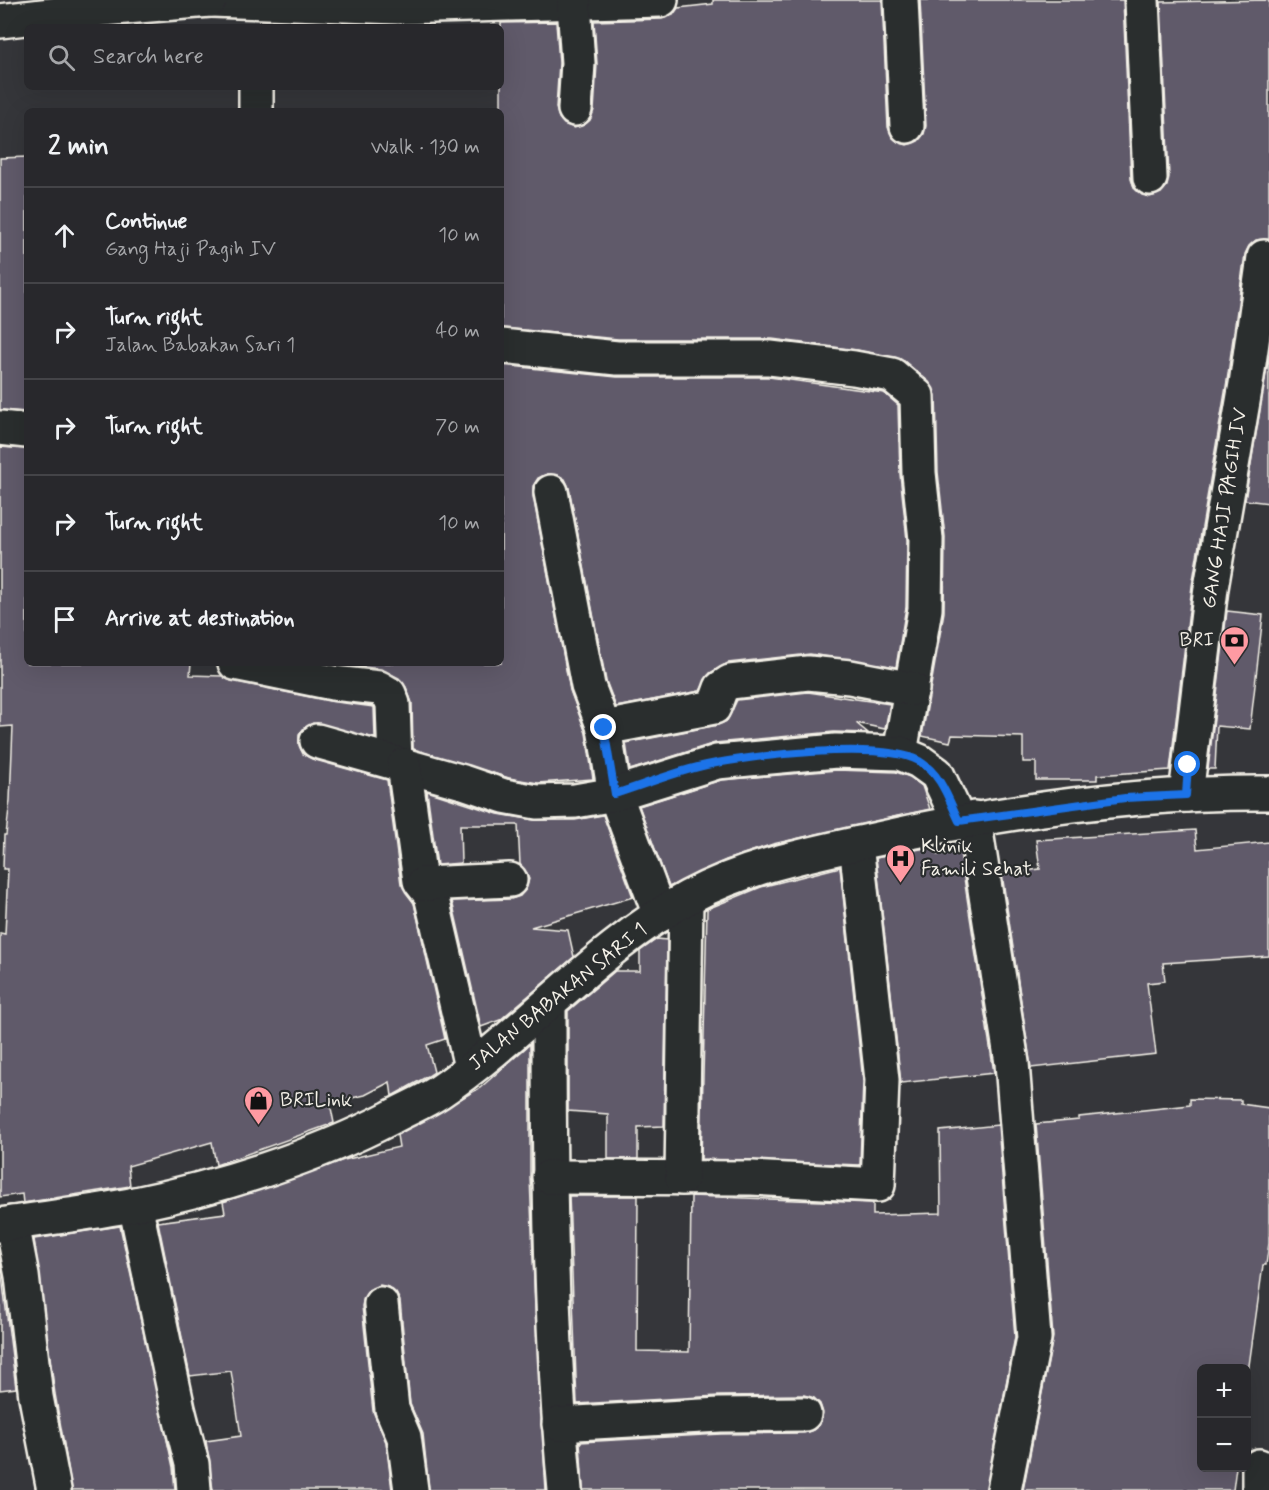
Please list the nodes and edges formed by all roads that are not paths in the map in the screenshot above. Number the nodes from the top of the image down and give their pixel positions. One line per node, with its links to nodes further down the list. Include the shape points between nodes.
1 (211, 0): 6 (street); 8 (street)
2 (661, 0): 7 (street)
3 (901, 0): 13 (street)
4 (1142, 0): 14 (street)
5 (539, 2): 7 (street); 8 (street)
6 (127, 3): 9 (street)
7 (574, 4): 12 (street, via 578,63)
8 (256, 14)
9 (0, 21)
10 (256, 90): 11 (street)
11 (256, 108)
12 (575, 109)
13 (907, 126)
14 (1150, 178)
15 (1264, 257): 28 (street, GANG HAJI PAGIH IV, via 1210,588)
16 (504, 346): 21 (street, via 617,358 770,358 892,375 917,396 926,551 925,609)
17 (0, 428): 18 (street)
18 (24, 431)
19 (551, 492): 22 (street, via 588,686)
20 (250, 666): 25 (street, via 379,688 393,704)
21 (912, 689): 22 (street, via 808,673 730,682 721,688 714,707); 24 (street)
22 (604, 728): 27 (street)
23 (316, 741): 25 (street)
24 (900, 753): 27 (street, via 836,751 717,762); 29 (street, via 937,774)
25 (400, 764): 27 (street, via 504,796 537,802); 32 (street)
26 (1269, 793): 28 (street, JALAN BABAKAN SARI 1)
27 (615, 794): 33 (street)
28 (1186, 795): 29 (street, JALAN BABAKAN SARI 1, via 1125,798)
29 (966, 820): 30 (street, JALAN BABAKAN SARI 1); 47 (street, via 1012,1063 1034,1338)
30 (856, 844): 33 (street, JALAN BABAKAN SARI 1, via 758,867); 37 (street, via 882,1080 878,1185)
31 (510, 880): 32 (street)
32 (423, 884): 35 (street, via 431,895)
33 (673, 907): 34 (street, JALAN BABAKAN SARI 1, via 631,933); 37 (street)
34 (549, 1004): 35 (street, JALAN BABAKAN SARI 1); 36 (street)
35 (471, 1067): 38 (street, JALAN BABAKAN SARI 1, via 437,1093 342,1142 206,1187)
36 (549, 1177): 37 (street); 42 (street)
37 (682, 1178)
38 (135, 1204): 39 (street, JALAN BABAKAN SARI 1); 44 (street, via 192,1464)
39 (6, 1224): 43 (street, via 22,1276 36,1397)
40 (381, 1304): 45 (street, via 392,1408 404,1437)
41 (804, 1414): 42 (street)
42 (559, 1424): 46 (street)
43 (54, 1490)
44 (194, 1490)
45 (411, 1490)
46 (565, 1490)
47 (1004, 1490)

